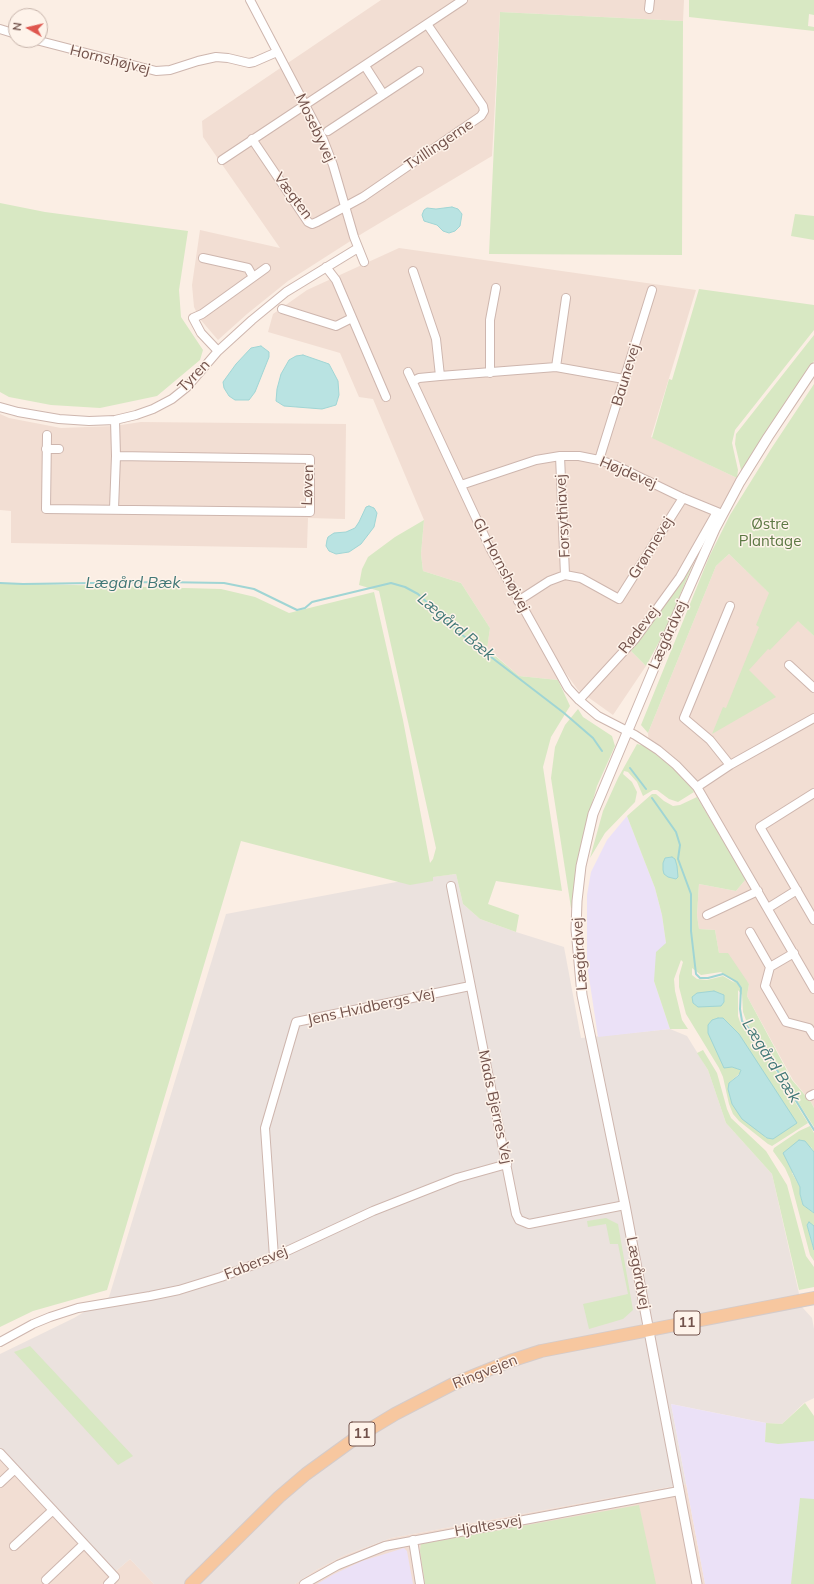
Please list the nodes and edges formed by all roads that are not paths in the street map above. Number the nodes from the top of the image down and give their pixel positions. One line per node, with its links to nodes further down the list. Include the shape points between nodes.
1 (250, 0): 7 (street, Mosebyvej)
2 (463, 0): 5 (street)
3 (650, 0): 4 (street)
4 (650, 9)
5 (427, 24): 8 (street); 15 (street, Tvillingerne, via 484,111 481,116)
6 (48, 43): 7 (street, Hornshøjvej, via 156,71 170,70 216,57 248,63)
7 (277, 52): 11 (street, Mosebyvej)
8 (365, 66): 10 (street); 11 (street)
9 (419, 71): 10 (street)
10 (383, 94): 12 (street)
11 (305, 105): 13 (street); 15 (street, Mosebyvej, via 323,139)
12 (328, 131)
13 (252, 139): 14 (street); 15 (street, Vægten, via 308,222 318,222)
14 (222, 160)
15 (345, 207): 16 (street, Mosebyvej)
16 (358, 248): 18 (street, Mosebyvej); 19 (street, Tyren)
17 (203, 258): 22 (street, via 248,268)
18 (364, 262)
19 (326, 267): 27 (street, via 336,280); 28 (street, Tyren, via 286,292)
20 (266, 268): 22 (street)
21 (412, 271): 33 (street, via 436,339)
22 (253, 277): 28 (street, via 193,318 201,333)
23 (496, 288): 32 (street, via 490,320)
24 (652, 290): 34 (street, Baunevej)
25 (566, 298): 29 (street)
26 (282, 309): 27 (street, via 336,326)
27 (352, 318): 36 (street)
28 (218, 351): 38 (street, Tyren, via 187,387 172,399 153,409)
29 (556, 367): 32 (street); 34 (street)
30 (814, 368): 48 (street, Lægårdvej)
31 (408, 372): 35 (street, Gl. Hornshøjvej)
32 (490, 373): 33 (street)
33 (440, 376): 35 (street)
34 (624, 379): 44 (street, Baunevej)
35 (413, 381): 45 (street, Gl. Hornshøjvej)
36 (386, 397)
37 (0, 406): 38 (street, Tyren, via 59,419)
38 (115, 420): 42 (street)
39 (47, 435): 40 (street, Løven)
40 (46, 449): 41 (street); 47 (street, Løven, via 46,509)
41 (60, 449)
42 (116, 456): 47 (street); 47 (street, Løven, via 310,459 310,512)
43 (560, 456): 44 (street, Højdevej); 45 (street, Højdevej, via 536,460); 49 (street, Forsythiavej)
44 (600, 460): 46 (street, Højdevej)
45 (461, 485): 50 (street, Gl. Hornshøjvej)
46 (683, 498): 48 (street, Højdevej); 49 (street, Grønnevej, via 619,599 581,578)
47 (114, 509)
48 (720, 513): 54 (street, Rødevej, via 680,577 635,639); 56 (street, Lægårdvej)
49 (565, 575): 50 (street)
50 (518, 601): 54 (street, Gl. Hornshøjvej, via 559,674)
51 (730, 606): 57 (street, via 684,718 710,740)
52 (789, 665): 53 (street)
53 (814, 688)
54 (579, 700): 56 (street, Gl. Hornshøjvej, via 598,716)
55 (814, 718): 57 (street)
56 (627, 732): 58 (street, Gl. Hornshøjvej, via 658,750); 73 (street, Lægårdvej, via 591,821 581,866 576,929 582,995)
57 (730, 765): 58 (street)
58 (697, 787): 62 (street, Gl. Hornshøjvej)
59 (814, 793): 61 (street, via 760,827)
60 (451, 886): 69 (street, Mads Bjerres Vej)
61 (797, 890): 63 (street); 65 (street)
62 (758, 891): 63 (street, Gl. Hornshøjvej); 64 (street)
63 (768, 908): 67 (street, Gl. Hornshøjvej)
64 (707, 915)
65 (814, 920)
66 (750, 932): 68 (street)
67 (794, 954): 68 (street); 70 (street, Gl. Hornshøjvej)
68 (770, 967): 71 (street, via 765,986 786,1022 809,1028)
69 (470, 986): 72 (street, Mads Bjerres Vej); 74 (street, Jens Hvidbergs Vej, via 296,1022 265,1128)
70 (814, 989)
71 (814, 1036)
72 (507, 1164): 73 (street, Mads Bjerres Vej, via 516,1214 523,1222 529,1224); 74 (street, Fabersvej, via 457,1178 374,1211)
73 (625, 1205): 76 (street, Lægårdvej)
74 (274, 1257): 77 (street, Fabersvej, via 221,1278 179,1290 78,1308 33,1324)
75 (814, 1298): 76 (main road, Ringvejen / 11)
76 (648, 1330): 81 (street, Lægårdvej); 86 (main road, Ringvejen / 11, via 530,1354 453,1384 418,1402 357,1437 306,1474)
77 (0, 1342)
78 (0, 1453): 79 (street)
79 (15, 1469): 80 (street); 82 (street)
80 (0, 1483)
81 (679, 1491): 83 (street, Hjaltesvej); 93 (street, Lægårdvej)
82 (53, 1510): 84 (street); 85 (street)
83 (414, 1540): 91 (street, Hjaltesvej, via 385,1546 351,1559); 92 (street)
84 (84, 1544): 87 (street); 88 (street, via 115,1577)
85 (14, 1546)
86 (211, 1563): 89 (main road, Ringvejen / 11); 90 (main road, Ringvejen / 11)
87 (46, 1580)
88 (108, 1584)
89 (186, 1584)
90 (191, 1584)
91 (304, 1584)
92 (420, 1584)
93 (698, 1584)

